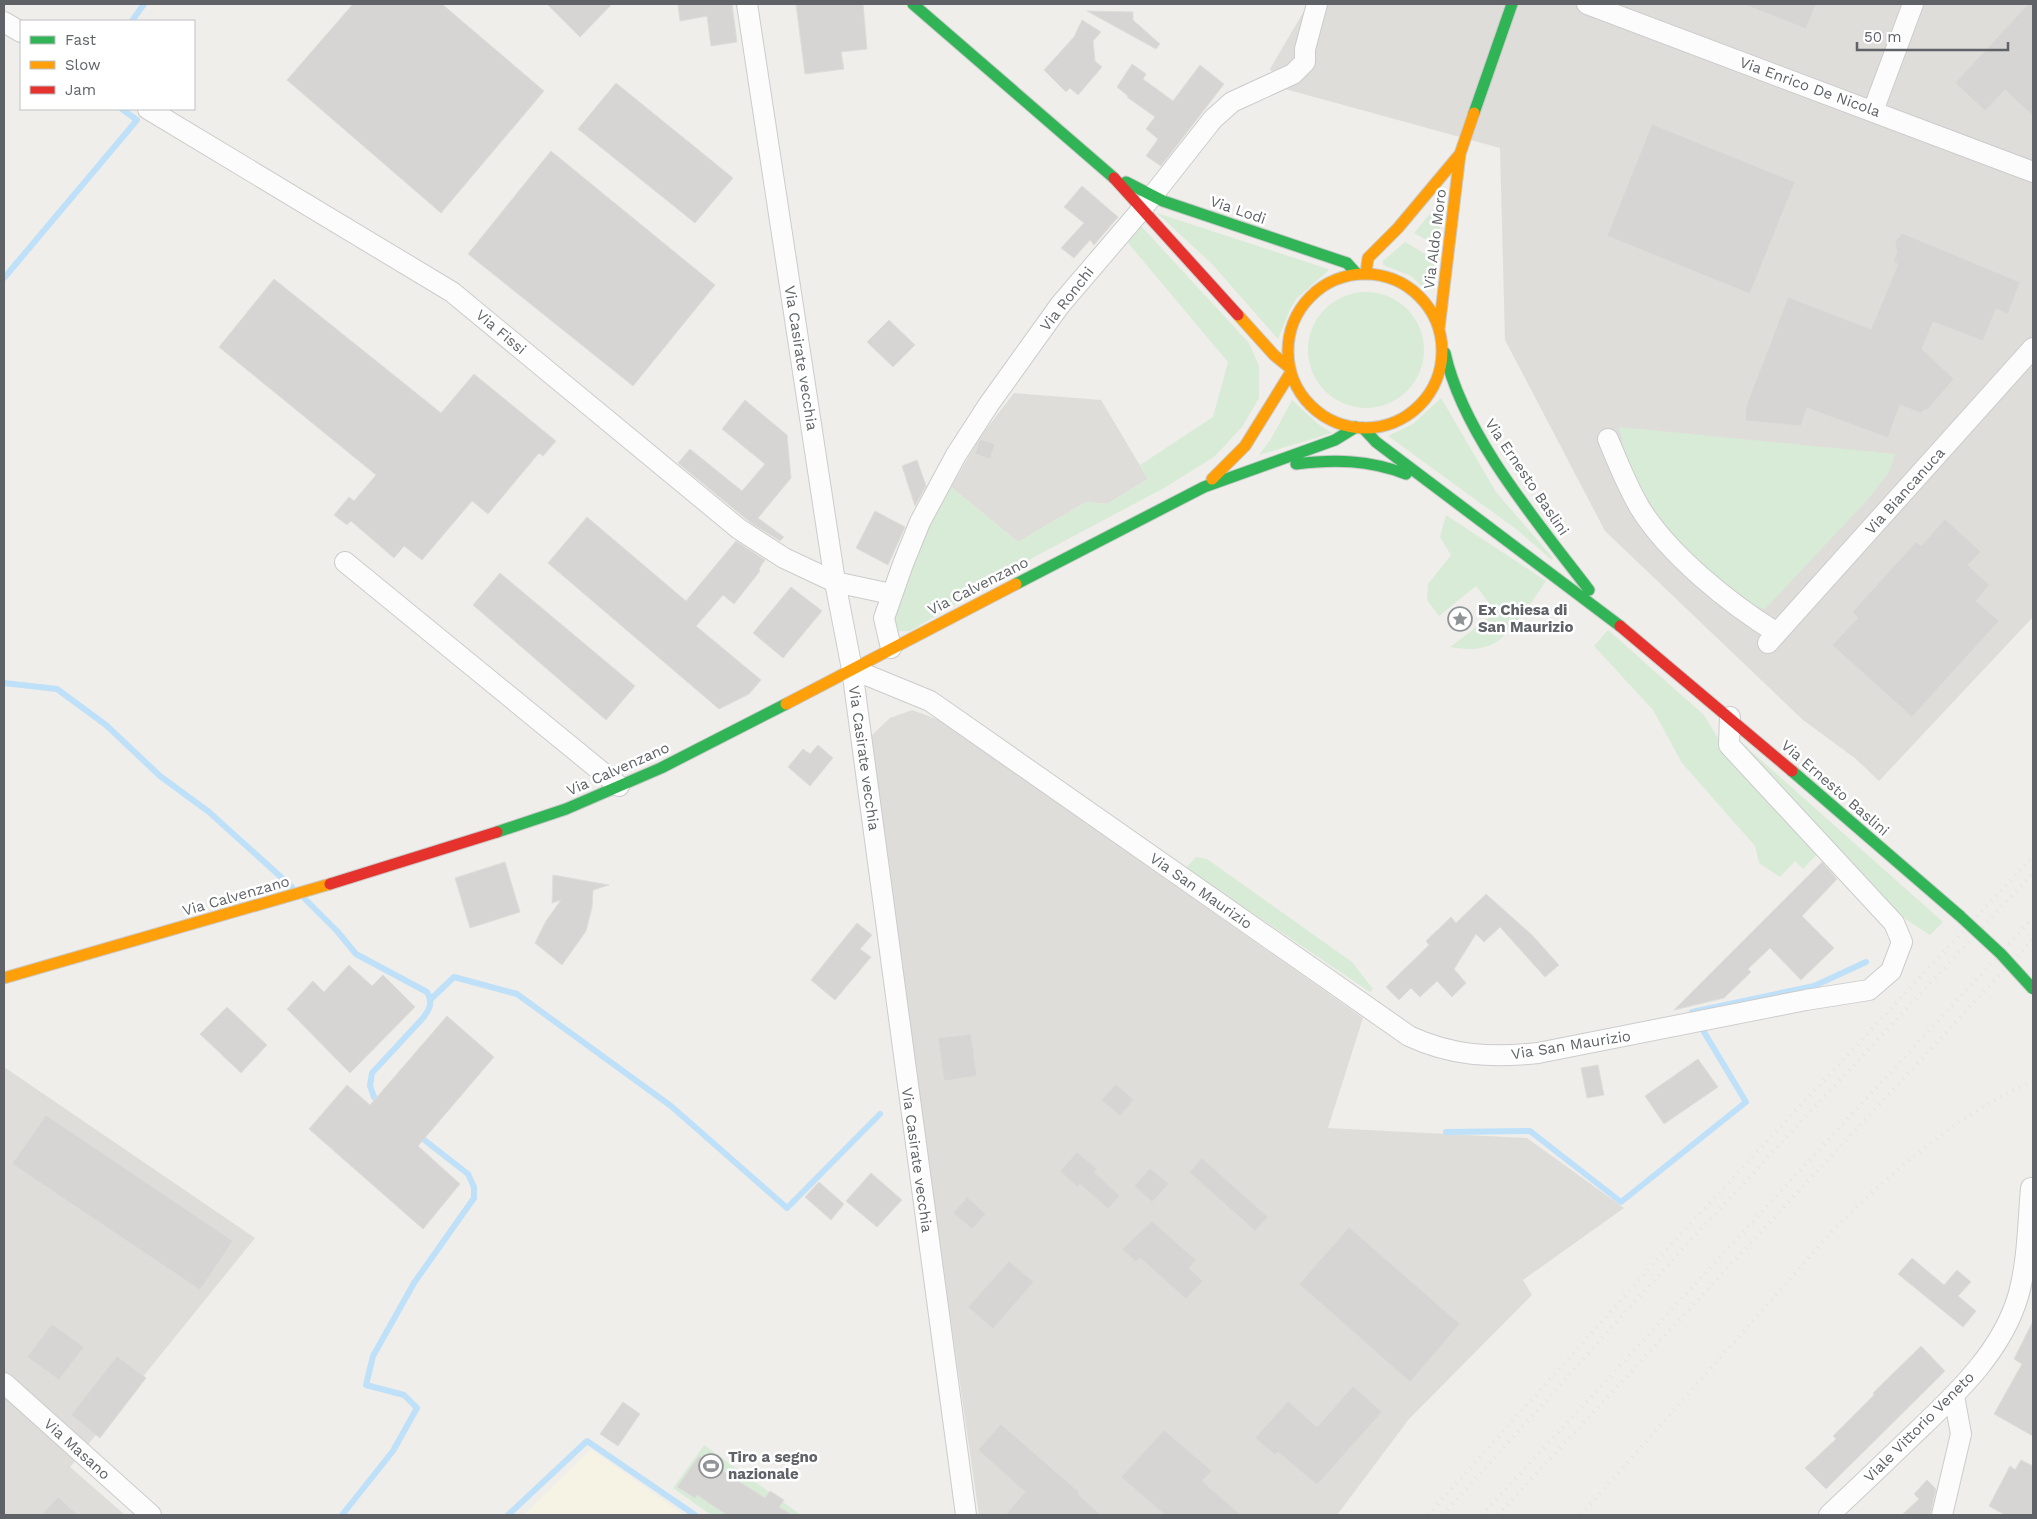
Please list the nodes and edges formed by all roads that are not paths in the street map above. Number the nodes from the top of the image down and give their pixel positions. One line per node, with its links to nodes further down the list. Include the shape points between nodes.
1 (747, 4): 26 (street, Via Casirate vecchia)
2 (913, 4): 13 (main road, Via Lodi)
3 (1317, 4): 14 (street, Via Ronchi, via 1305,62 1293,74 1232,102 1213,119)
4 (1512, 4): 11 (main road, Via Aldo Moro)
5 (1587, 4): 10 (street, Via Enrico De Nicola)
6 (1913, 4): 10 (street)
7 (4, 22): 8 (street)
8 (20, 31)
9 (150, 110): 26 (street, Via Fissi, via 452,292 740,530 784,558)
10 (1873, 111): 12 (street, Via Enrico De Nicola)
11 (1460, 154): 15 (main road, Via Aldo Moro, via 1398,228 1368,258); 16 (main road, Via Aldo Moro)
12 (2033, 172)
13 (1109, 173): 14 (main road, Via Lodi); 14 (main road, Via Lodi)
14 (1147, 202): 15 (main road, Via Lodi, via 1347,263); 19 (main road, Via Lodi); 27 (street, Via Ronchi, via 1060,305 989,404 956,455 920,522)
15 (1361, 274): 16 (main road, via 1390,277 1412,289 1429,306); 19 (main road, via 1334,280 1306,301 1290,333)
16 (1440, 328): 17 (main road)
17 (1442, 342): 20 (main road, via 1436,381 1422,403 1389,424); 28 (main road, Via Ernesto Baslini, via 1450,378 1493,456 1539,526)
18 (2033, 348): 21 (street, Via Biancanuca, via 1772,638 1668,543 1637,502)
19 (1290, 370): 20 (main road, via 1298,388 1323,415); 24 (main road, Via Calvenzano, via 1245,446)
20 (1360, 428): 22 (main road, Via Calvenzano); 23 (main road, Via Ernesto Baslini)
21 (1608, 439)
22 (1246, 471): 23 (main road, via 1316,461 1350,460 1379,463); 24 (main road, Via Calvenzano)
23 (1429, 482): 28 (main road, Via Ernesto Baslini)
24 (1204, 487): 29 (main road, Via Calvenzano)
25 (345, 562): 32 (street)
26 (835, 582): 27 (street, Via Fissi); 30 (street, Via Casirate vecchia)
27 (892, 594): 29 (street, Via Ronchi, via 884,618)
28 (1610, 616): 31 (main road, Via Ernesto Baslini)
29 (891, 648): 30 (main road, Via Calvenzano)
30 (852, 669): 31 (street, Via San Maurizio, via 930,701 1409,1036 1433,1048 1488,1056 1538,1053 1869,990 1891,971 1902,942 1894,923 1729,746); 32 (main road, Via Calvenzano, via 661,768); 39 (street, Via Casirate vecchia)
31 (1730, 717): 34 (main road, Via Ernesto Baslini, bridge, via 1960,916)
32 (619, 786): 33 (main road, Via Calvenzano, via 566,809 460,846)
33 (4, 978)
34 (2033, 989)
35 (2031, 1188): 37 (street, Viale Vittorio Veneto, via 2019,1294 2004,1329 1982,1364)
36 (4, 1383): 38 (street, Via Masano)
37 (1954, 1396): 40 (street, Viale Vittorio Veneto); 41 (street, via 1961,1434)
38 (151, 1515)
39 (966, 1515)
40 (1829, 1515)
41 (1942, 1515)

